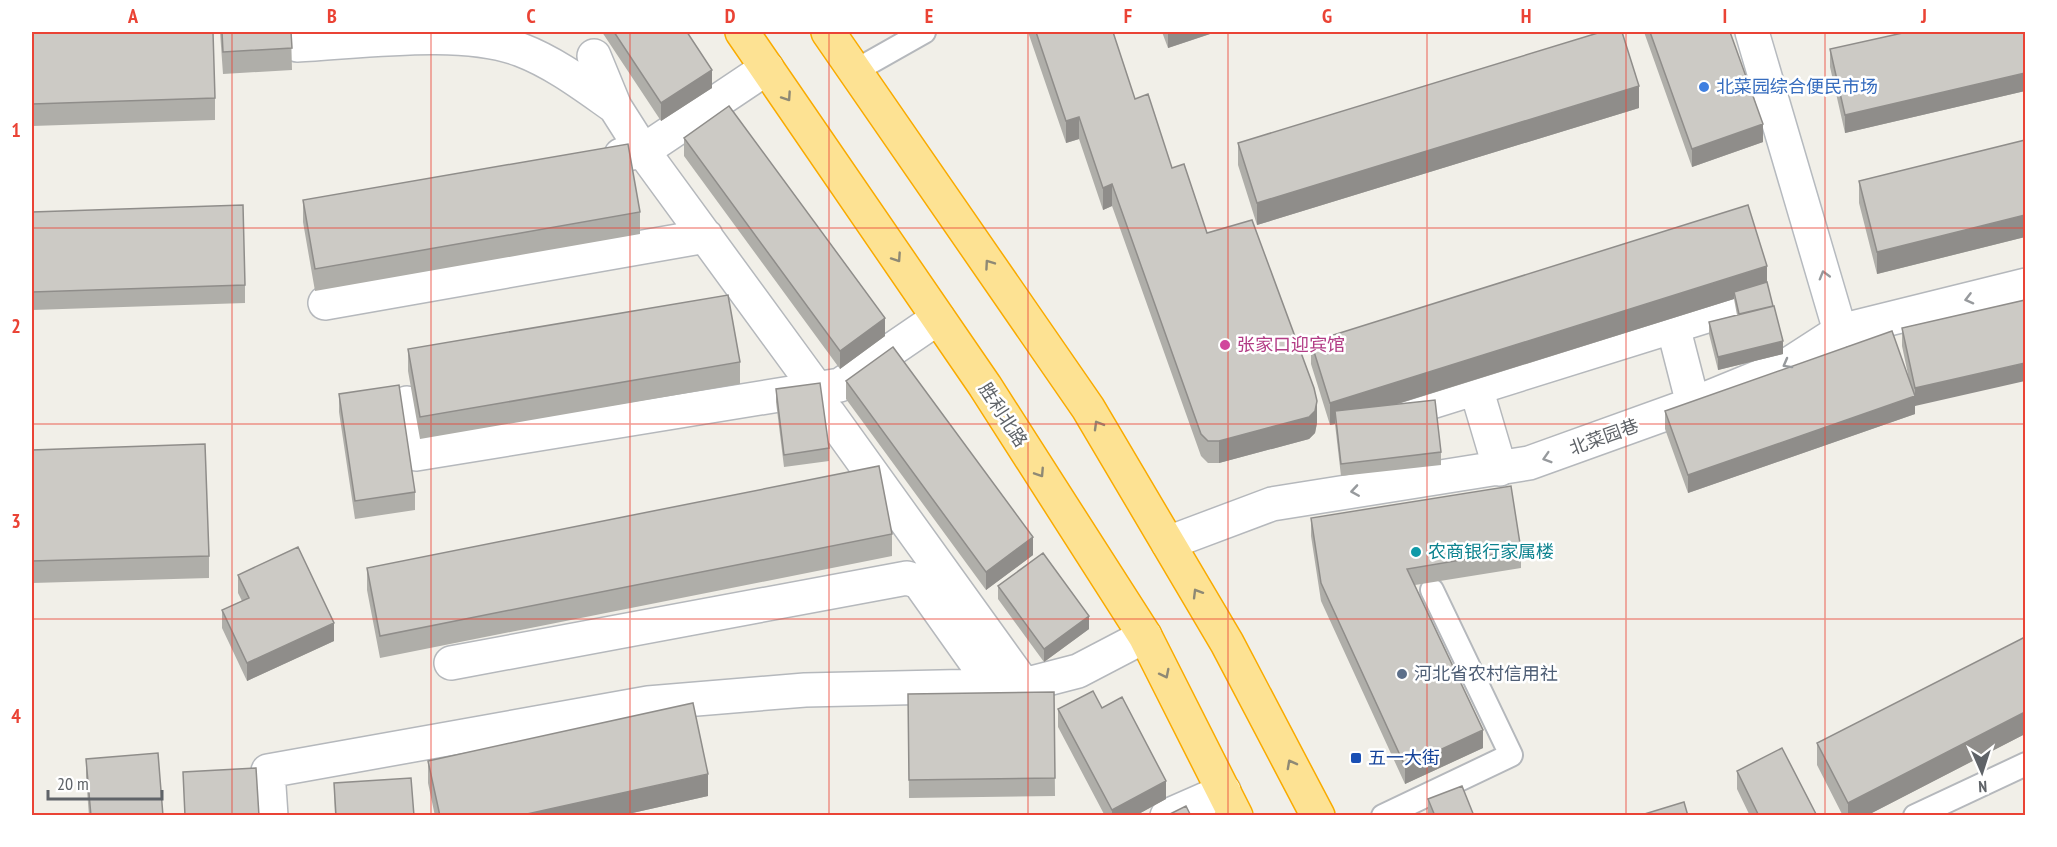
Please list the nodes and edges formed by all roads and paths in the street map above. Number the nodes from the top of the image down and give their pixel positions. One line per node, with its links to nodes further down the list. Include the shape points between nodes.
1 (296, 32): 6 (street, via 297,45)
2 (742, 32): 8 (highway, 胜利北路)
3 (828, 32): 9 (highway)
4 (924, 32): 9 (lane)
5 (1752, 32): 19 (street, one-way to 5)
6 (438, 35): 10 (street, via 519,49 557,66)
7 (594, 56): 10 (street)
8 (767, 68): 11 (street); 17 (highway, 胜利北路, one-way to 17)
9 (855, 70): 26 (highway, one-way to 9, via 1088,408)
10 (615, 107): 11 (street)
11 (643, 151): 12 (street); 13 (street)
12 (586, 160)
13 (706, 236): 15 (street); 21 (street)
14 (2025, 285): 19 (street, 北菜园巷, one-way to 19)
15 (325, 303)
16 (1732, 308): 18 (street)
17 (938, 318): 21 (street, via 840,385); 28 (highway, 胜利北路, one-way to 28)
18 (1673, 326): 20 (street); 23 (street)
19 (1840, 331): 23 (street, 北菜园巷, one-way to 23, via 1786,366)
20 (1476, 388): 24 (street); 25 (street)
21 (823, 401): 22 (street, via 416,454); 30 (street)
22 (406, 403)
23 (1693, 404): 25 (street, 北菜园巷, one-way to 25, via 1554,456)
24 (1396, 412)
25 (1500, 469): 26 (street, 北菜园巷, one-way to 26, via 1272,504)
26 (1168, 543): 35 (highway, one-way to 26, via 1227,643)
27 (1432, 590): 36 (lane, via 1511,755)
28 (1145, 636): 30 (street, via 1078,671); 32 (highway, 胜利北路, one-way to 32)
29 (451, 663): 30 (street, via 907,578 919,582)
30 (1008, 685): 33 (street, via 805,690 648,703 268,771)
31 (2025, 764): 37 (lane)
32 (1230, 803): 34 (street)
33 (271, 816)
34 (1167, 816)
35 (1318, 816)
36 (1383, 816)
37 (1916, 816)

